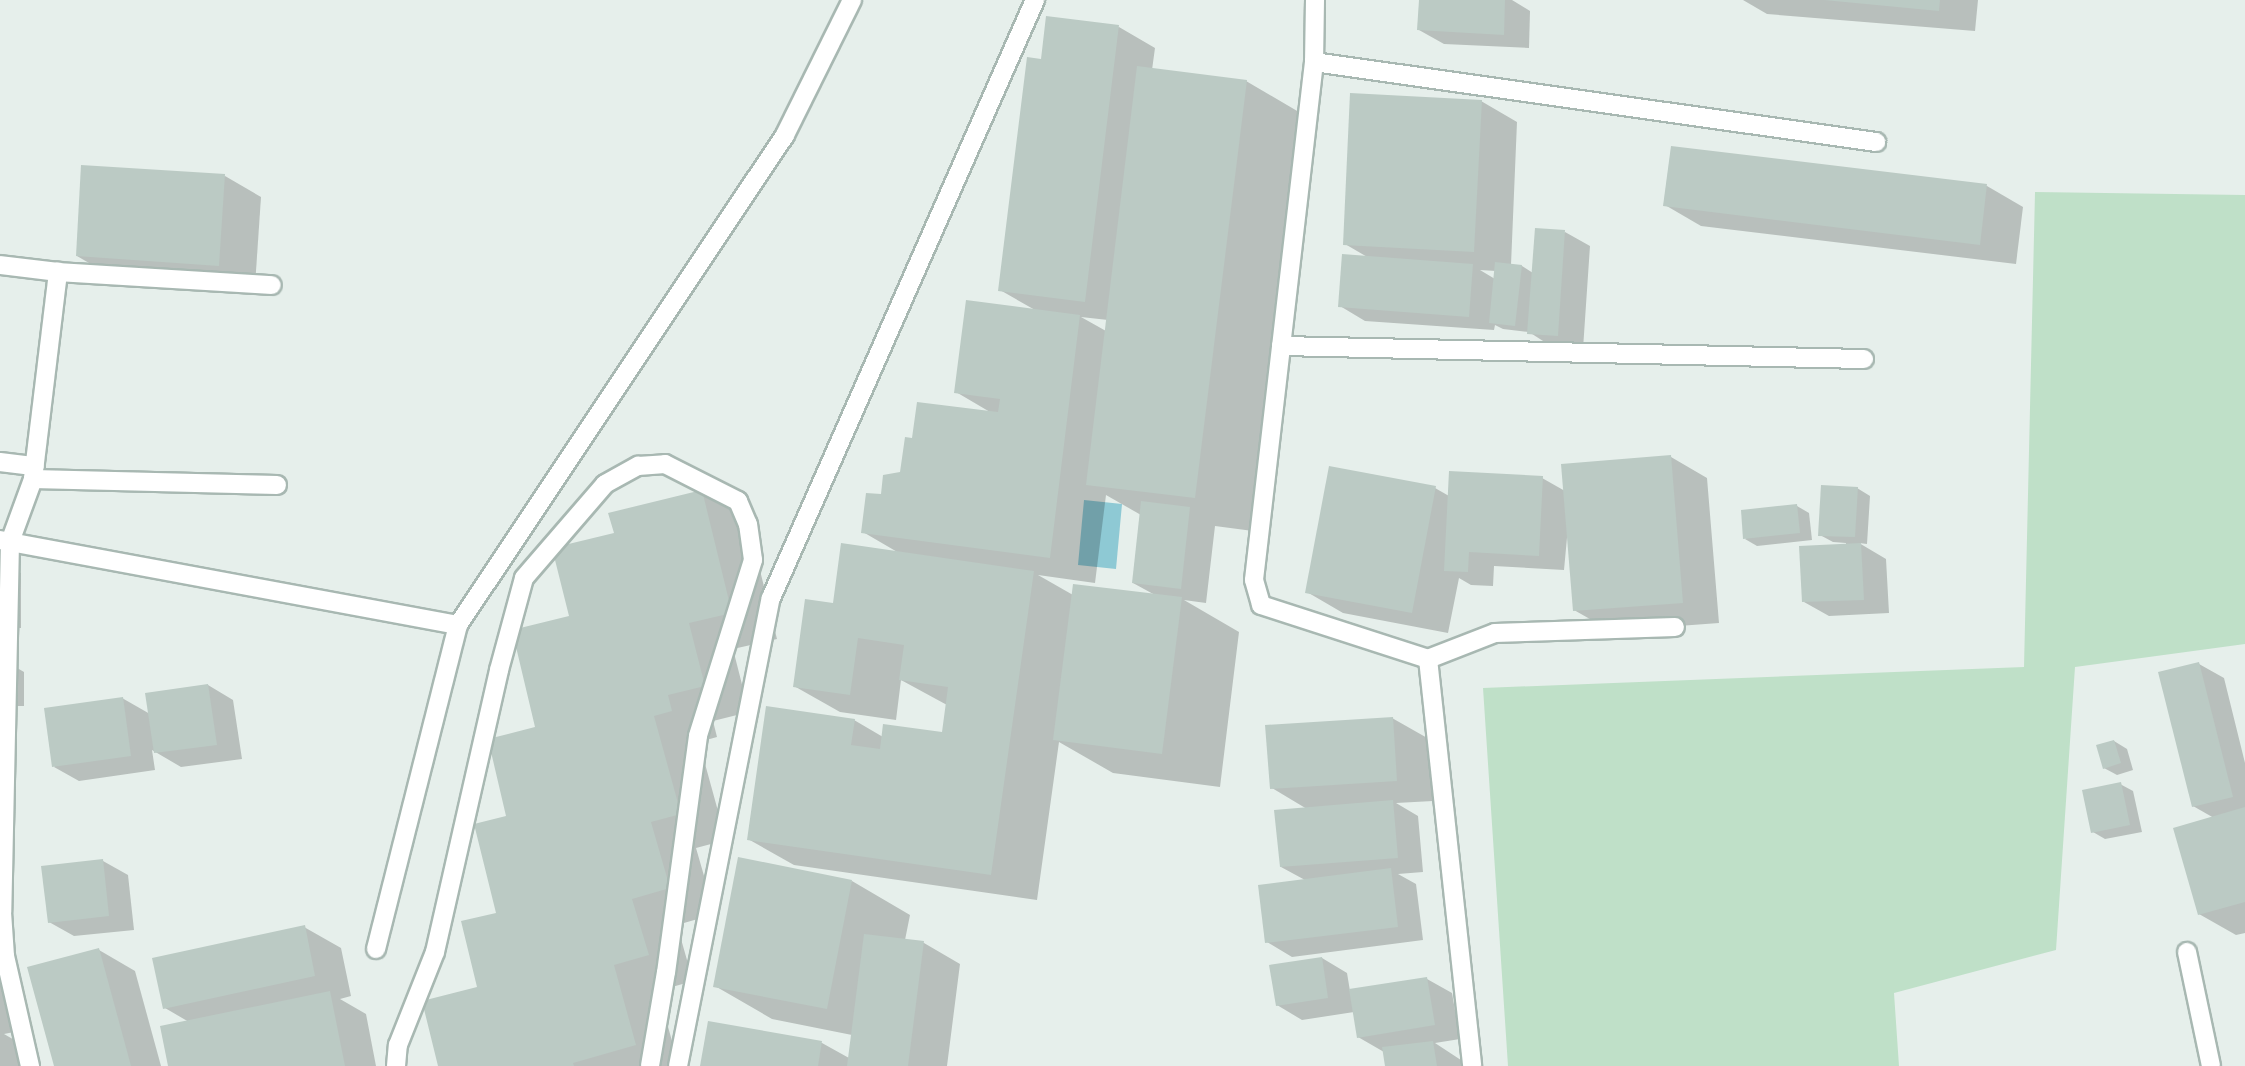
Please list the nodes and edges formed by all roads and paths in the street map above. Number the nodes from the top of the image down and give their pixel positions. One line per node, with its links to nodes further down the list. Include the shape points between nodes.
1 (852, 0): 15 (street, via 785,135)
2 (1035, 0): 24 (street, via 771,598)
3 (1315, 0): 4 (street)
4 (1314, 62): 5 (street); 9 (street)
5 (1876, 142)
6 (0, 265): 7 (street)
7 (58, 272): 8 (street); 12 (street)
8 (272, 285)
9 (1281, 346): 10 (street); 17 (street, via 1254,580 1261,605)
10 (1864, 359)
11 (0, 462): 12 (street)
12 (34, 472): 13 (street); 14 (street)
13 (277, 485)
14 (5, 541): 15 (street); 18 (street)
15 (458, 625): 19 (street)
16 (1675, 627): 17 (street, via 1495,633)
17 (1428, 659): 25 (street)
18 (3, 727): 21 (street, via 5,956)
19 (376, 949)
20 (2187, 952): 26 (street)
21 (30, 1066)
22 (396, 1066): 23 (street, via 398,1045 435,952 524,578 605,484 638,466 665,464 738,501 747,524 753,560 698,736)
23 (650, 1066)
24 (678, 1066)
25 (1472, 1066)
26 (2211, 1066)

